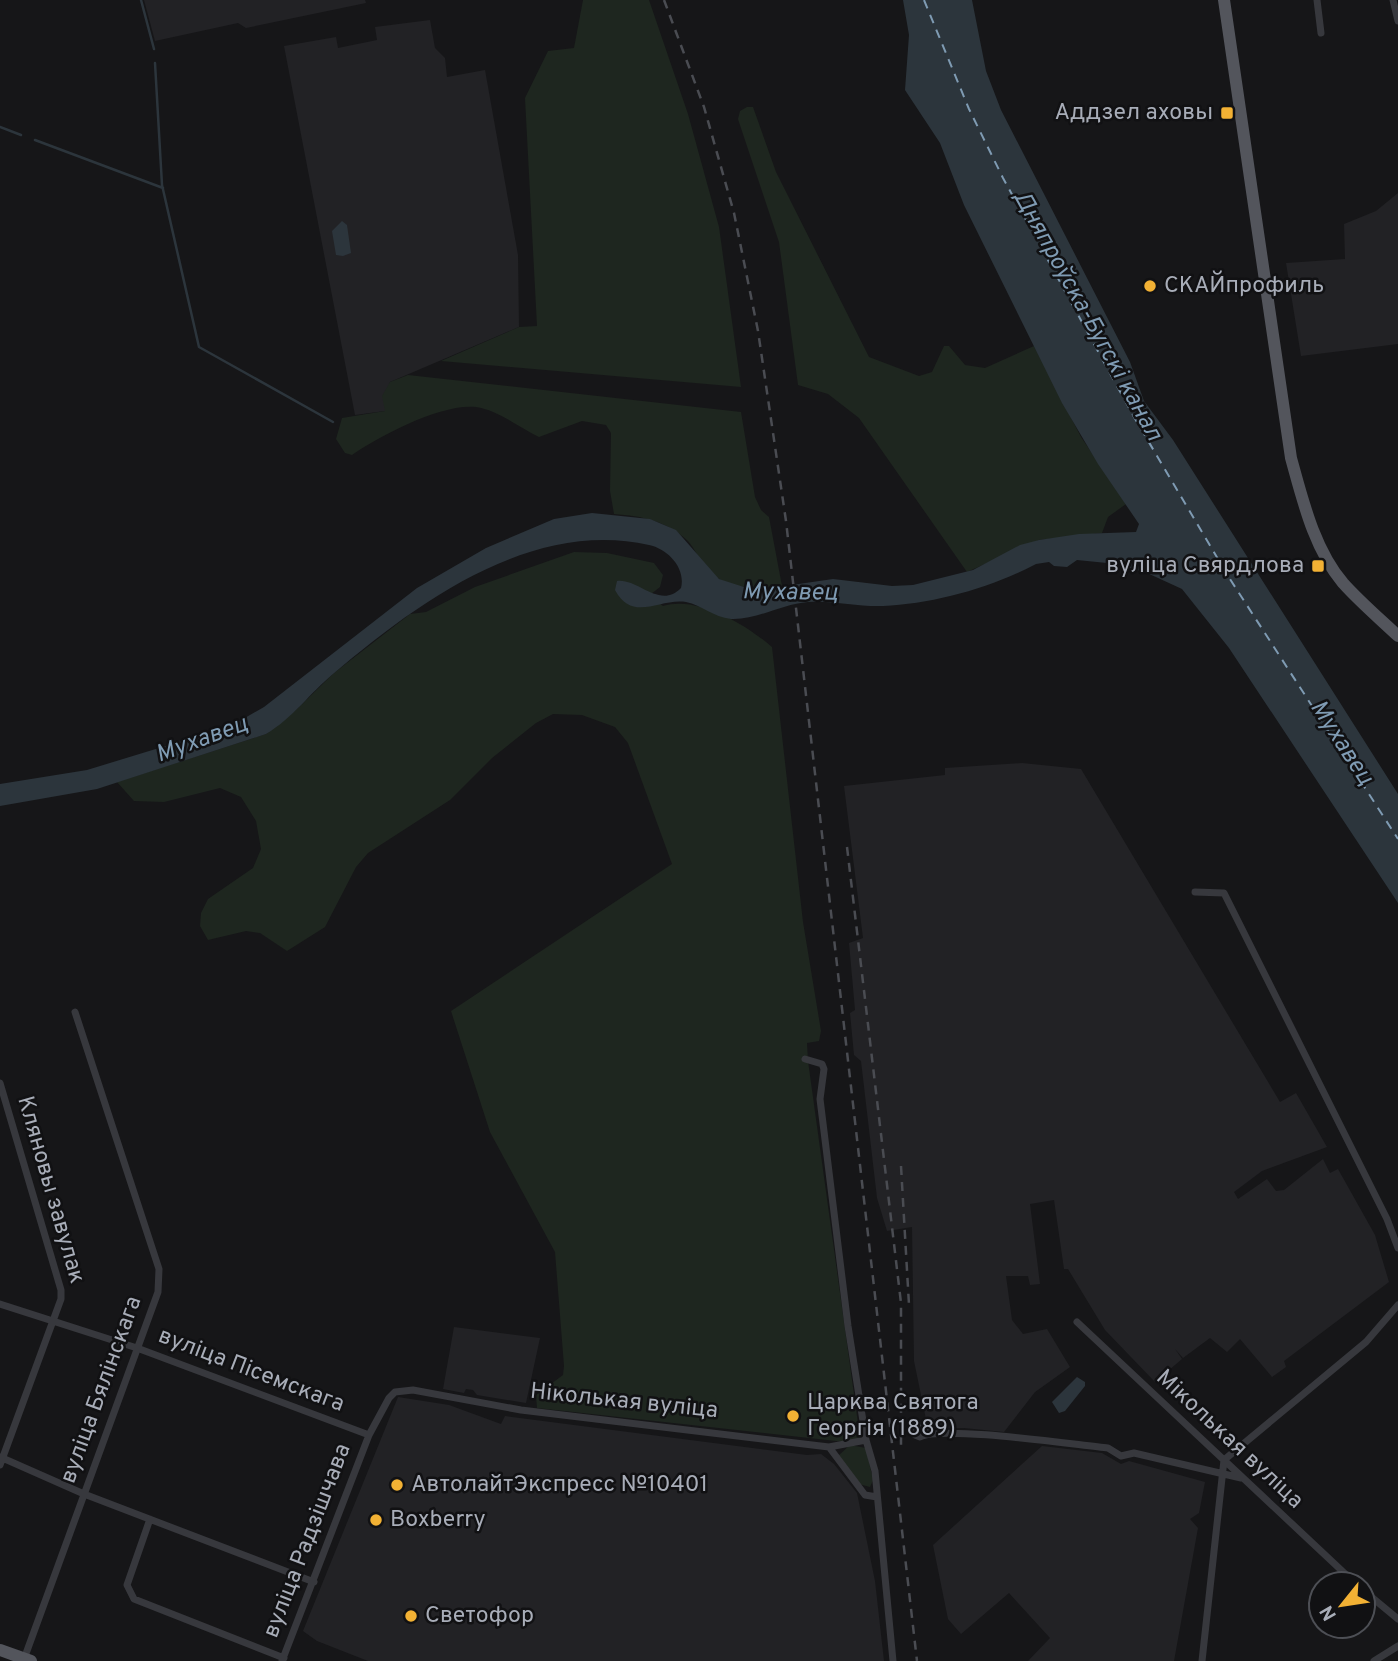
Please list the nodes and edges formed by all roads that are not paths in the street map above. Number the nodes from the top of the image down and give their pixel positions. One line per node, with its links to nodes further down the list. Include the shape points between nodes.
1 (1224, 0): 6 (main road, via 1291,458 1327,560 1349,590)
2 (1317, 0): 5 (street)
3 (1392, 0): 4 (street)
4 (1398, 21)
5 (1321, 33)
6 (1398, 636)
7 (1195, 892): 11 (street, via 1224,893)
8 (75, 1012): 16 (street, вуліца Бялінскага, via 159,1269 158,1292)
9 (805, 1059): 19 (street, via 824,1069 820,1099)
10 (0, 1083): 14 (street, Кляновы завулак, via 61,1290)
11 (1398, 1248)
12 (0, 1304): 14 (street, вуліца Пісемскага)
13 (1398, 1306): 22 (street, via 1366,1342)
14 (54, 1320): 16 (street, вуліца Пісемскага); 21 (street, Кляновы завулак)
15 (1077, 1322): 22 (street, Міколькая вуліца)
16 (137, 1348): 18 (street, вуліца Пісемскага); 25 (street, вуліца Бялінскага)
17 (928, 1433): 23 (street, via 1108,1448 1121,1456 1134,1452)
18 (369, 1436): 20 (street, Ніколькая вуліца, via 388,1398 413,1390 521,1410); 29 (street, вуліца Радзішчава)
19 (866, 1440): 20 (street, Ніколькая вуліца); 26 (street)
20 (830, 1447): 26 (street, via 865,1495)
21 (1, 1460): 25 (street)
22 (1224, 1460): 23 (street); 24 (street, Міколькая вуліца)
23 (1224, 1472): 24 (street); 37 (street)
24 (1244, 1479): 28 (street, Міколькая вуліца)
25 (84, 1494): 27 (street); 35 (street, вуліца Бялінскага)
26 (877, 1497): 36 (street)
27 (150, 1519): 29 (street); 34 (street, via 127,1585 134,1599)
28 (1341, 1570)
29 (314, 1582): 34 (street, вуліца Радзішчава)
30 (1377, 1602): 31 (street)
31 (1398, 1619)
32 (1398, 1646): 38 (street)
33 (0, 1650): 35 (main road)
34 (283, 1659)
35 (28, 1660)
36 (892, 1661)
37 (1202, 1661)
38 (1374, 1661)

